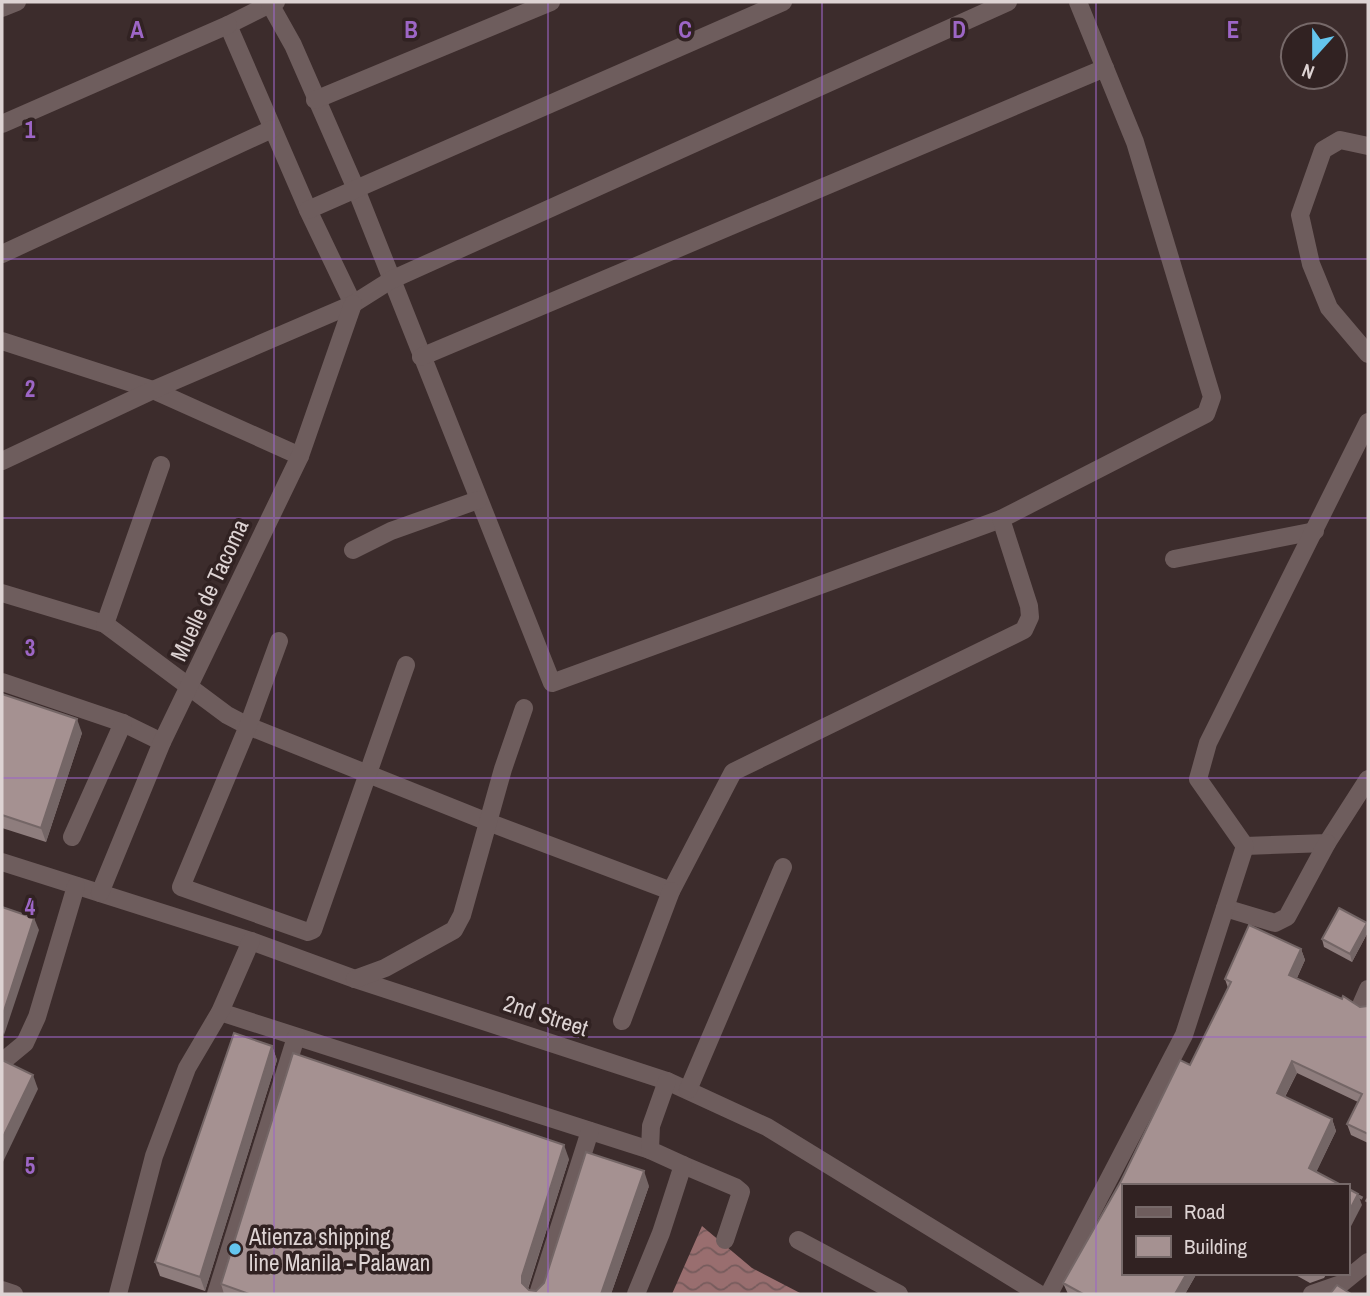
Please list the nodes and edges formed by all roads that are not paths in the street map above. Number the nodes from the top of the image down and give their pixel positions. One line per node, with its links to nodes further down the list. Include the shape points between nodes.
1 (17, 2): 7 (street)
2 (551, 2): 10 (street)
3 (783, 2): 14 (street)
4 (1008, 2): 17 (street)
5 (1078, 2): 9 (street)
6 (272, 3): 8 (street); 10 (street)
7 (2, 8)
8 (228, 25): 11 (street); 12 (street)
9 (1105, 68): 21 (street); 28 (street, via 1135,142 1212,397 1210,406 1206,414)
10 (315, 100): 14 (street)
11 (2, 124)
12 (272, 129): 15 (street); 16 (street)
13 (1368, 146): 20 (street, via 1340,140 1323,149 1300,215 1311,264 1329,307)
14 (355, 189): 15 (street); 17 (street)
15 (308, 210): 18 (street)
16 (2, 254)
17 (391, 280): 18 (street); 21 (street)
18 (353, 304): 22 (street); 24 (street, Muelle de Tacoma)
19 (2, 341): 22 (street)
20 (1368, 354)
21 (421, 357): 27 (street)
22 (153, 390): 24 (street); 25 (street)
23 (1368, 422): 29 (street)
24 (300, 456): 37 (street, Muelle de Tacoma)
25 (2, 461)
26 (161, 465): 33 (street)
27 (478, 500): 28 (street, via 552,683); 30 (street, via 391,531)
28 (1001, 519): 51 (street, via 1029,606 1024,629 733,772)
29 (1315, 530): 31 (street); 47 (street, via 1208,743 1198,779)
30 (353, 550)
31 (1174, 559)
32 (2, 593): 33 (street)
33 (105, 624): 37 (street)
34 (279, 640): 40 (street)
35 (406, 665): 42 (street)
36 (2, 682): 39 (street)
37 (191, 687): 40 (street); 41 (street, Muelle de Tacoma)
38 (524, 708): 44 (street)
39 (123, 723): 41 (street); 45 (street)
40 (248, 726): 42 (street); 42 (street, via 182,889 313,930)
41 (163, 742): 52 (street, Muelle de Tacoma)
42 (368, 775): 44 (street)
43 (1368, 779): 46 (street)
44 (488, 822): 51 (street); 55 (street, via 454,930)
45 (72, 837)
46 (1327, 843): 47 (street); 53 (street, via 1287,917 1275,923)
47 (1245, 846): 53 (street)
48 (2, 863): 50 (street, 2nd Street)
49 (783, 867): 61 (street)
50 (76, 886): 52 (street, 2nd Street); 59 (street, via 26,1043)
51 (671, 891): 57 (street)
52 (100, 893): 54 (street, 2nd Street)
53 (1225, 908): 76 (street, via 1184,1035)
54 (251, 941): 55 (street, 2nd Street); 56 (street)
55 (355, 979): 60 (street, 2nd Street)
56 (220, 1012): 58 (street); 69 (street, via 187,1068 155,1156)
57 (622, 1021)
58 (296, 1037): 62 (street); 71 (street)
59 (2, 1062)
60 (667, 1081): 61 (street, 2nd Street); 63 (street, via 651,1126)
61 (688, 1090): 75 (street, 2nd Street, via 767,1127)
62 (590, 1130): 63 (street); 72 (street)
63 (650, 1150): 64 (street)
64 (683, 1166): 65 (street, via 741,1192); 73 (street)
65 (725, 1240)
66 (798, 1240): 74 (street)
67 (1365, 1272): 77 (street)
68 (2, 1290): 70 (street)
69 (124, 1293)
70 (14, 1294)
71 (216, 1294)
72 (538, 1294)
73 (636, 1294)
74 (899, 1294)
75 (1039, 1294)
76 (1049, 1294)
77 (1312, 1294)

